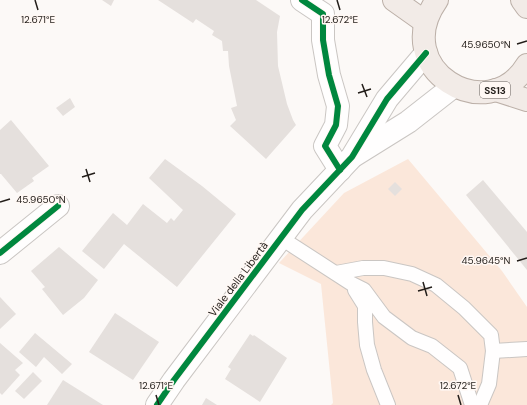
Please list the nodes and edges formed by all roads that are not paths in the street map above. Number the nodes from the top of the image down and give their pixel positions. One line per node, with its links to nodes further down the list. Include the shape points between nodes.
1 (302, 0): 12 (street, via 323,14 323,40 338,106 336,124 325,146)
2 (394, 0): 6 (main road)
3 (437, 0): 6 (main road, SS13)
4 (522, 0): 5 (main road)
5 (527, 7)
6 (425, 22): 7 (main road, SS13)
7 (426, 53): 9 (main road, SS13, via 430,64); 12 (street, Viale della Libertà, via 387,99)
8 (527, 65): 10 (main road, SS13, via 518,77)
9 (454, 86): 10 (main road, SS13, via 468,91); 12 (street, Viale della Libertà, via 408,122)
10 (496, 90): 11 (main road, SS13)
11 (527, 100)
12 (346, 163): 14 (street, Viale della Libertà, via 302,210)
13 (58, 206): 15 (street)
14 (281, 238): 16 (lane, Viale della Libertà); 20 (street, Viale della Libertà)
15 (0, 252)
16 (336, 273): 17 (lane, Viale della Libertà); 19 (lane, via 363,268 384,268 412,274 436,285 491,335)
17 (352, 284): 21 (lane, Viale della Libertà, via 365,306 367,346); 22 (lane, Viale della Libertà, via 364,290 384,316 412,338 432,346 460,368)
18 (527, 349): 19 (lane)
19 (493, 351): 23 (lane, via 489,384)
20 (157, 405)
21 (388, 405)
22 (472, 405)
23 (480, 405)

